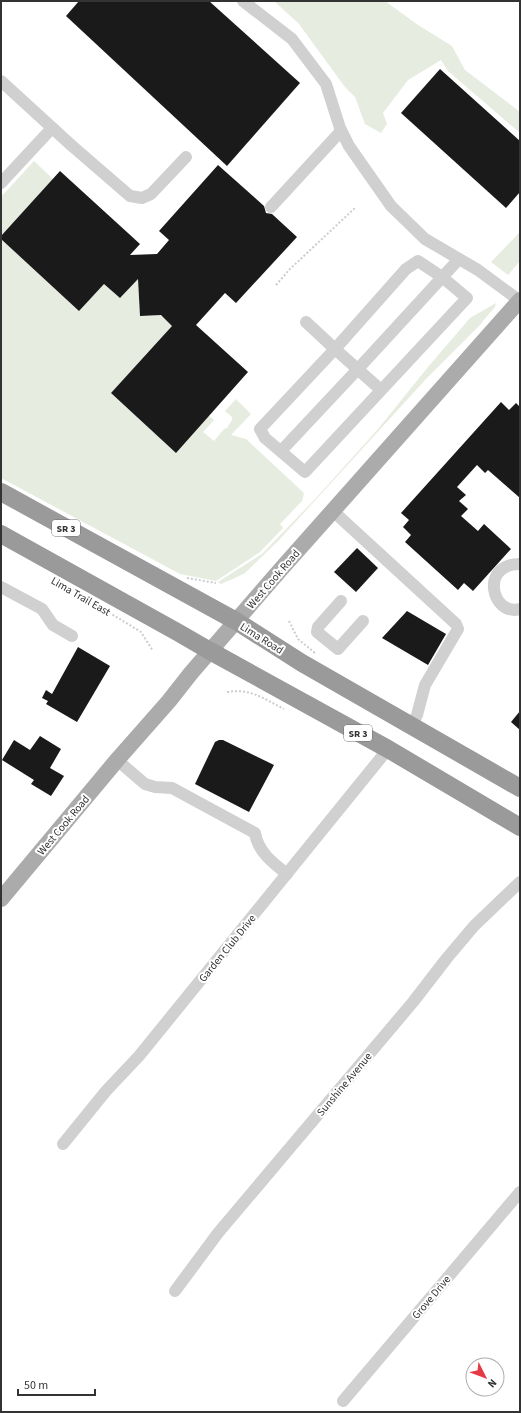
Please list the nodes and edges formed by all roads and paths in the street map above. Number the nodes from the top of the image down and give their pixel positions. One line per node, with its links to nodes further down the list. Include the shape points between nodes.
1 (243, 1): 4 (street, via 292,39 326,84)
2 (1, 81): 3 (street)
3 (52, 128): 5 (street, via 123,192 136,198 148,197); 6 (street)
4 (341, 131): 8 (street); 9 (street, via 353,153 391,206 425,239)
5 (186, 157)
6 (1, 183)
7 (356, 207): 11 (path)
8 (271, 208)
9 (459, 259): 10 (street); 12 (street)
10 (442, 277): 14 (street, via 418,261 406,269); 15 (street); 16 (street, via 467,298)
11 (276, 285)
12 (520, 300): 19 (main road, West Cook Road)
13 (306, 322): 14 (street)
14 (335, 349): 15 (street); 17 (street, via 260,429 265,438)
15 (357, 370): 16 (street); 17 (street)
16 (381, 390): 17 (street, via 305,472)
17 (281, 451)
18 (1, 492): 26 (highway, Lima Road / SR 3)
19 (333, 511): 26 (main road, West Cook Road); 31 (street, via 456,624 458,629 425,685 417,715)
20 (1, 534): 30 (highway, SR 3)
21 (520, 564): 25 (street, via 504,566 494,581 494,593 498,601 514,610)
22 (1, 587): 28 (street, via 42,609 53,624)
23 (86, 599): 29 (path, Lima Trail East, via 142,632)
24 (341, 601): 27 (street, via 318,627 317,632 338,649)
25 (520, 608)
26 (236, 621): 30 (main road, West Cook Road); 31 (highway, Lima Road / SR 3, via 302,663)
27 (363, 621)
28 (72, 636)
29 (153, 651)
30 (210, 651): 32 (highway, SR 3); 33 (main road, West Cook Road)
31 (411, 726): 34 (highway, Lima Road / SR 3)
32 (388, 749): 35 (highway, SR 3); 36 (street, Garden Club Drive)
33 (117, 760): 36 (street, via 145,784 172,788 255,833 256,841 267,858); 38 (main road, West Cook Road)
34 (520, 788)
35 (520, 827)
36 (287, 874): 39 (street, Garden Club Drive, via 139,1056 106,1091)
37 (520, 882): 41 (street, Sunshine Avenue, via 469,932 218,1233)
38 (1, 899)
39 (63, 1144)
40 (520, 1192): 42 (street, Grove Drive)
41 (175, 1291)
42 (343, 1401)

